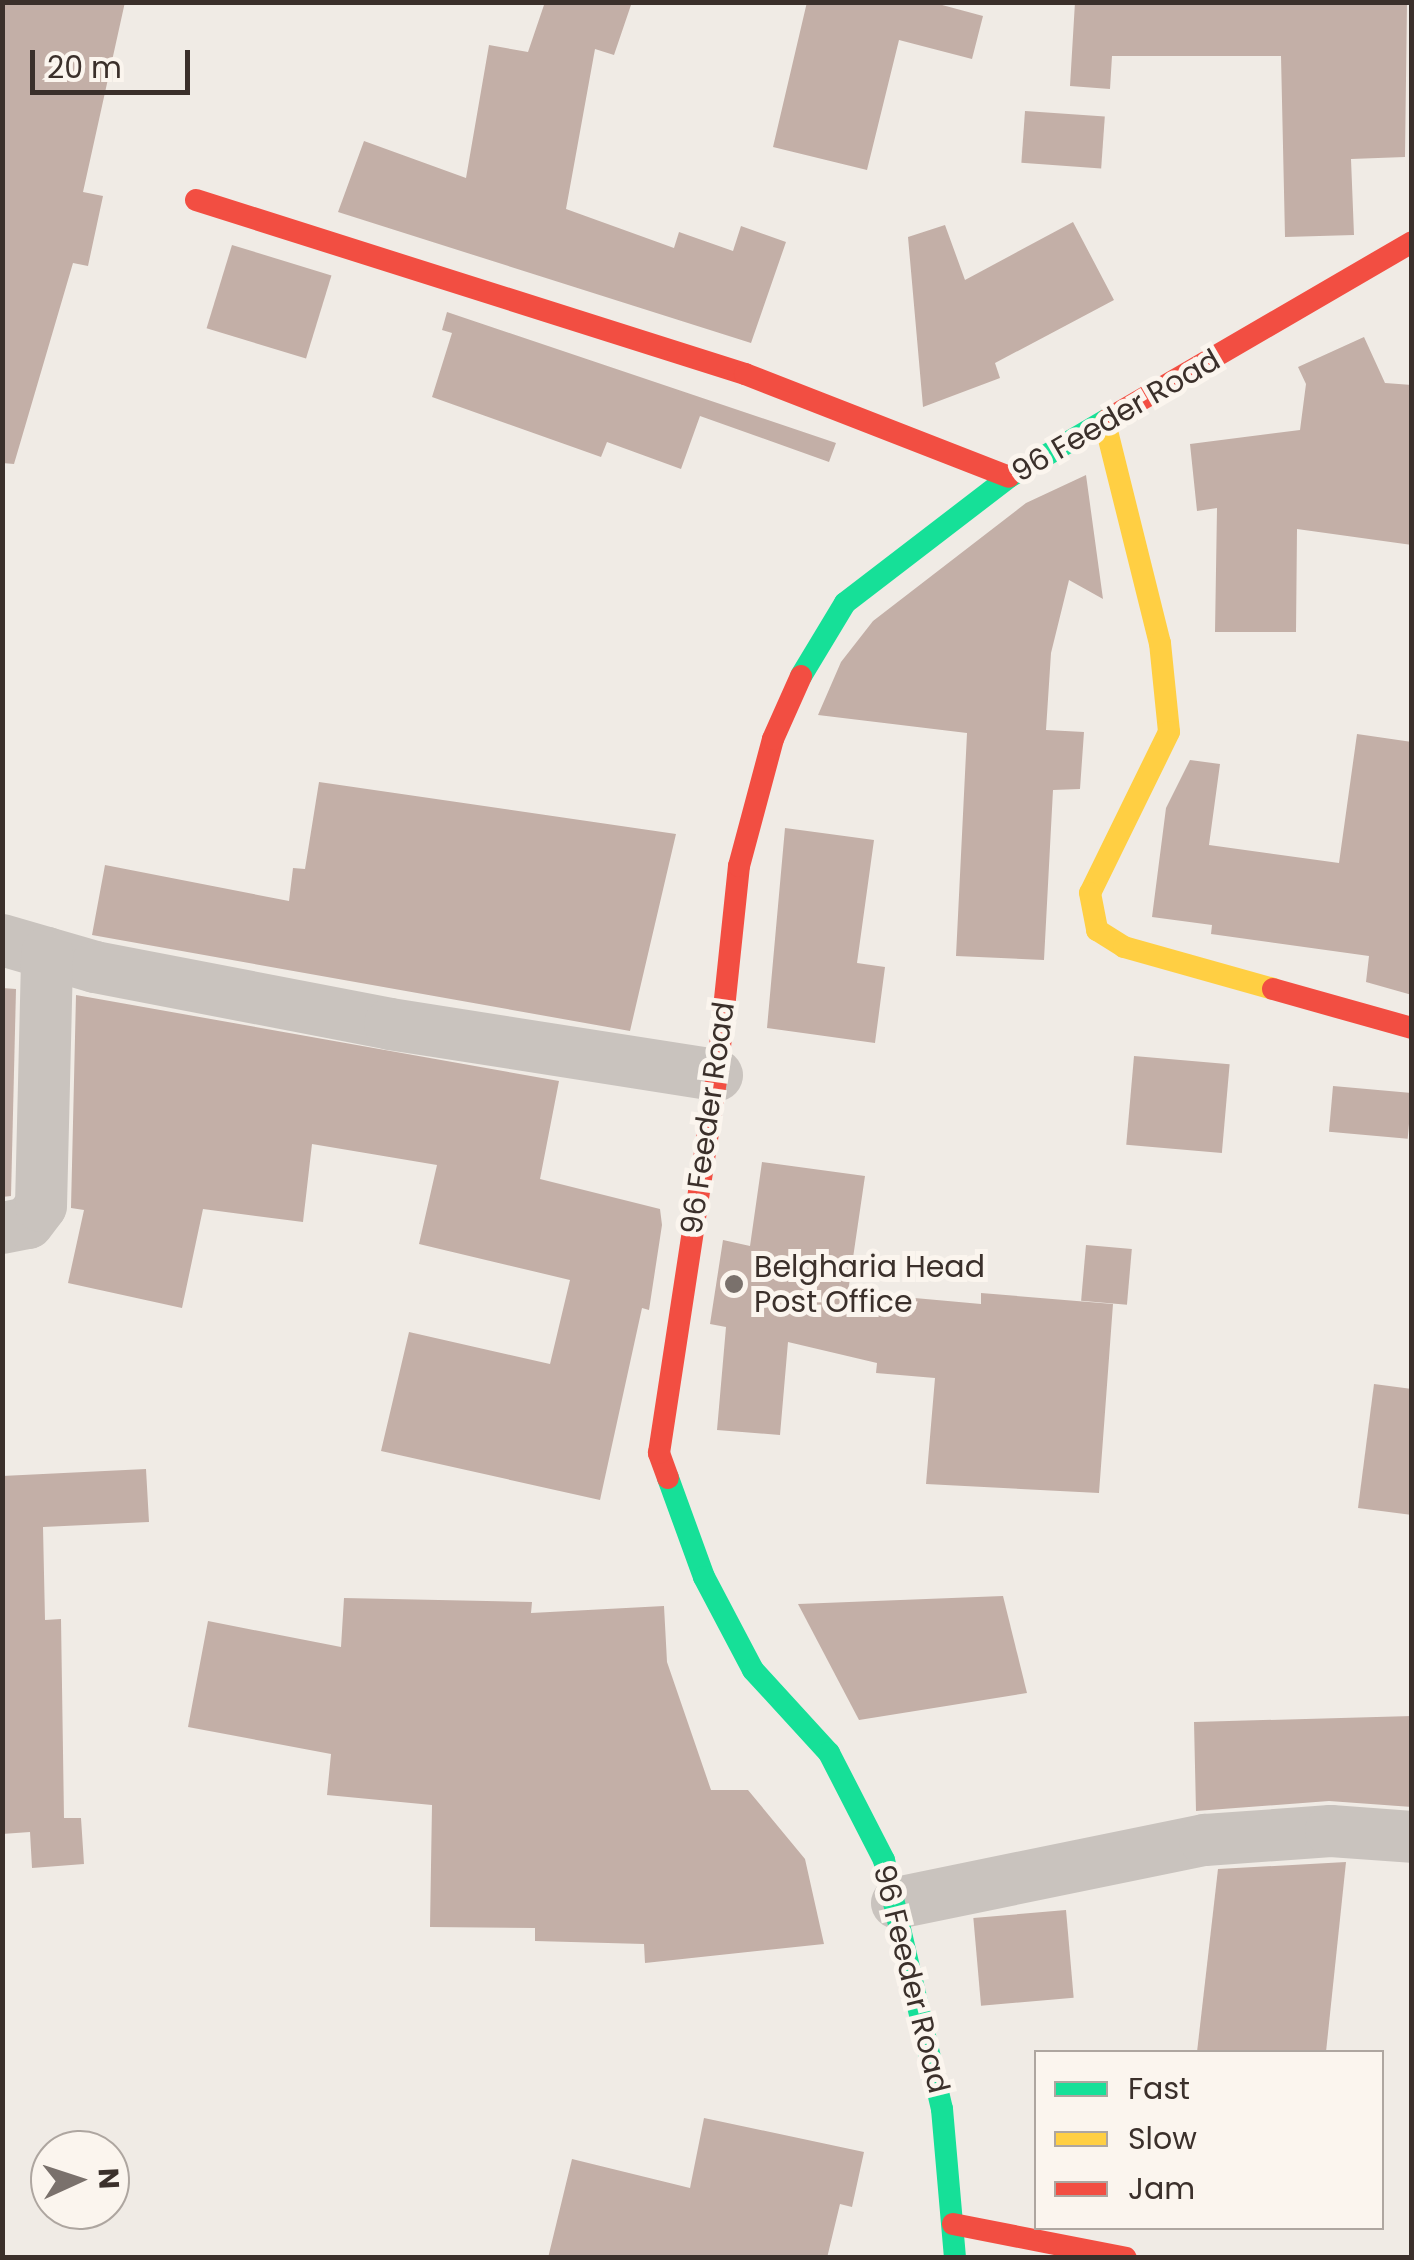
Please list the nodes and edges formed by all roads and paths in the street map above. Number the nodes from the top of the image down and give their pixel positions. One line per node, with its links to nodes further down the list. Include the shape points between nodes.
1 (196, 200): 4 (main road, via 745,374)
2 (1412, 242): 3 (main road, 96 Feeder Road)
3 (1105, 423): 4 (main road, 96 Feeder Road); 6 (main road, via 1160,644 1170,732 1090,893 1097,930 1124,947)
4 (1009, 478): 7 (main road, 96 Feeder Road, via 845,603 814,647 773,739 739,866)
5 (25, 947): 7 (street, via 390,1024); 8 (street, via 41,1206 28,1223)
6 (1412, 1028)
7 (717, 1075): 10 (main road, 96 Feeder Road, via 659,1453 704,1578 745,1655 828,1753)
8 (2, 1228)
9 (1412, 1837): 10 (street, via 1331,1831 1206,1840)
10 (897, 1903): 11 (main road, 96 Feeder Road, via 942,2109)
11 (953, 2224): 12 (main road, 96 Feeder Road); 13 (main road)
12 (955, 2258)
13 (1126, 2258)

